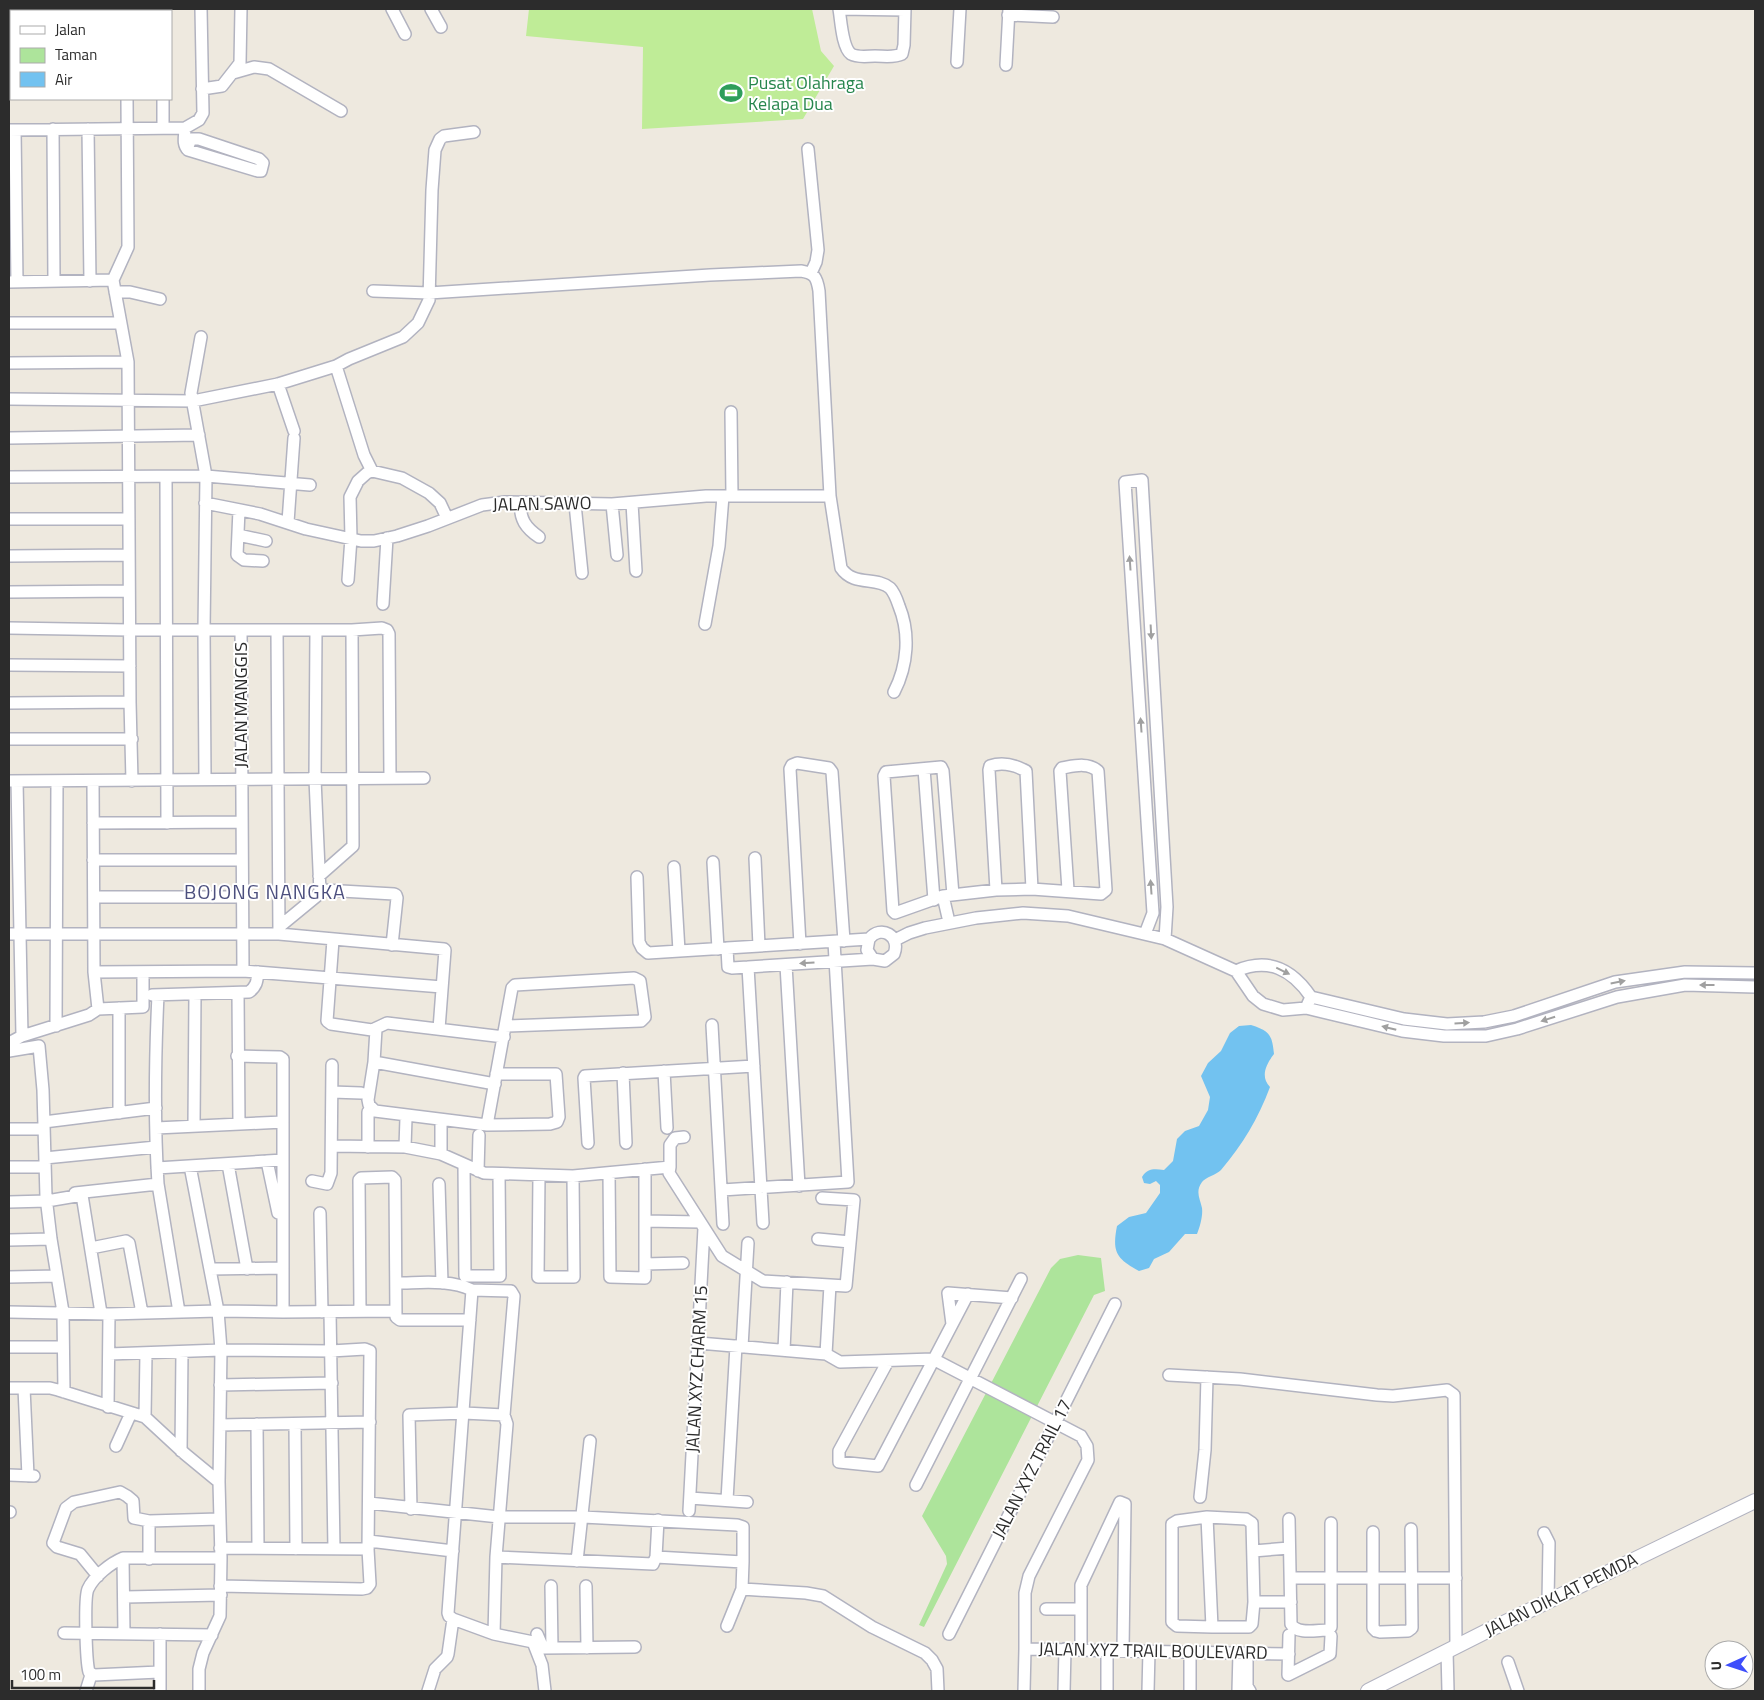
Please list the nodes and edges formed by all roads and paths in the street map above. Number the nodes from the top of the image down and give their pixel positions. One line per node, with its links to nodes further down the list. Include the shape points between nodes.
1 (201, 9): 15 (street)
2 (241, 9): 14 (street, via 241,56)
3 (392, 9): 11 (street)
4 (431, 9): 10 (street)
5 (840, 9): 7 (street); 7 (street, via 843,36 848,50 856,56 902,54)
6 (960, 9): 12 (street)
7 (905, 10)
8 (1008, 12): 9 (street); 13 (street)
9 (1053, 17)
10 (441, 27)
11 (404, 34)
12 (957, 62)
13 (1006, 65)
14 (233, 73): 15 (street, via 222,86); 18 (street, via 254,67 269,68)
15 (202, 89): 20 (street, via 202,117)
16 (127, 100): 22 (street)
17 (163, 100): 19 (street)
18 (341, 111)
19 (163, 128): 20 (street); 22 (street)
20 (186, 128): 27 (street, via 184,141)
21 (88, 129): 22 (street); 24 (street); 32 (street)
22 (127, 129): 34 (street, via 128,247)
23 (12, 130): 24 (street); 33 (street)
24 (53, 130): 31 (street)
25 (474, 132): 36 (street, via 444,136 436,150)
26 (226, 148): 27 (street, via 194,138); 29 (street); 29 (street, via 259,159 263,163 262,168 258,171)
27 (187, 149): 29 (street)
28 (808, 149): 30 (street, via 818,250)
29 (222, 161)
30 (811, 273): 36 (street, via 710,275); 60 (street, via 818,279)
31 (54, 281): 32 (street); 33 (street)
32 (90, 281): 34 (street)
33 (13, 282)
34 (114, 286): 37 (street); 39 (street)
35 (373, 291): 36 (street)
36 (429, 293): 43 (street, via 418,323 403,337)
37 (160, 299)
38 (9, 323): 39 (street)
39 (120, 323): 41 (street)
40 (201, 337): 47 (street)
41 (128, 362): 42 (street); 46 (street)
42 (9, 363)
43 (336, 366): 44 (street); 52 (street)
44 (278, 384): 47 (street); 57 (street, via 294,434)
45 (9, 399): 46 (street)
46 (128, 401): 47 (street); 50 (street)
47 (193, 401): 49 (street)
48 (731, 412): 59 (street)
49 (199, 435): 50 (street); 53 (street)
50 (128, 437): 51 (street); 54 (street)
51 (9, 438)
52 (372, 471): 67 (street, via 402,478 429,493 440,503); 73 (street, via 358,481 350,497)
53 (206, 476): 55 (street); 57 (street); 62 (street)
54 (128, 477): 55 (street); 56 (street); 69 (street)
55 (166, 477): 89 (street)
56 (9, 478)
57 (291, 485): 58 (street); 70 (street)
58 (310, 485)
59 (728, 496): 60 (street, JALAN SAWO); 61 (street, JALAN SAWO); 86 (street)
60 (830, 496): 97 (street, via 841,568 846,576 890,588 903,616 906,656)
61 (632, 502): 65 (street, JALAN SAWO); 80 (street)
62 (206, 503): 66 (street, JALAN SAWO); 90 (street)
63 (521, 503): 64 (street, JALAN SAWO); 67 (street, JALAN SAWO, via 482,505); 72 (street, via 524,525)
64 (575, 504): 65 (street, JALAN SAWO); 81 (street)
65 (612, 504): 77 (street)
66 (239, 510): 70 (street, JALAN SAWO); 71 (street)
67 (447, 518): 74 (street, JALAN SAWO)
68 (9, 519): 69 (street)
69 (129, 519): 76 (street)
70 (288, 522): 73 (street, JALAN SAWO)
71 (238, 535): 75 (street); 79 (street, via 238,555 244,560)
72 (539, 537)
73 (351, 538): 74 (street, JALAN SAWO, via 361,541); 82 (street)
74 (387, 538): 85 (street)
75 (266, 541)
76 (129, 555): 78 (street); 84 (street)
77 (617, 555)
78 (9, 556)
79 (263, 561)
80 (636, 571)
81 (582, 573)
82 (348, 580)
83 (9, 592): 84 (street)
84 (130, 592): 88 (street)
85 (383, 604)
86 (706, 624)
87 (9, 628): 88 (street)
88 (130, 630): 89 (street); 96 (street)
89 (166, 630): 90 (street); 105 (street)
90 (204, 630): 91 (street); 106 (street)
91 (241, 630): 92 (street); 110 (street, JALAN MANGGIS)
92 (277, 630): 93 (street); 107 (street)
93 (316, 630): 94 (street); 108 (street)
94 (352, 630): 103 (street, via 382,628 389,634); 109 (street)
95 (9, 665): 96 (street)
96 (130, 666): 98 (street)
97 (894, 692)
98 (130, 702): 99 (street); 100 (street)
99 (9, 703)
100 (132, 738): 101 (street); 113 (street)
101 (9, 739)
102 (924, 770): 131 (street); 131 (street, via 935,766 941,767 943,772); 131 (street, via 884,773 893,912)
103 (390, 778): 104 (street); 109 (street)
104 (424, 778)
105 (167, 779): 106 (street); 113 (street); 117 (street)
106 (205, 779): 110 (street)
107 (279, 779): 108 (street); 110 (street); 135 (street)
108 (315, 779): 109 (street); 123 (street)
109 (354, 779): 123 (street, via 353,846)
110 (242, 780): 115 (street, JALAN MANGGIS)
111 (13, 781): 114 (street); 136 (street)
112 (93, 781): 113 (street); 114 (street); 116 (street)
113 (132, 781)
114 (57, 782): 137 (street)
115 (242, 822): 117 (street); 120 (street, JALAN MANGGIS)
116 (93, 823): 117 (street); 119 (street)
117 (167, 823)
118 (755, 858): 148 (street)
119 (94, 860): 120 (street); 129 (street)
120 (242, 860): 130 (street, JALAN MANGGIS)
121 (713, 862): 149 (street)
122 (674, 867): 150 (street)
123 (320, 876): 128 (street)
124 (637, 876): 150 (street, via 639,942 642,948 648,953)
125 (1032, 889): 126 (street); 126 (street, via 1026,771 995,764 988,770); 127 (street)
126 (996, 890): 131 (street)
127 (1068, 890): 127 (street, via 1060,771 1087,765 1098,771 1106,890 1102,894)
128 (320, 892): 135 (street); 147 (street, via 396,895)
129 (94, 897): 130 (street); 140 (street)
130 (242, 897): 138 (street, JALAN MANGGIS)
131 (943, 897): 134 (street)
132 (1153, 907): 133 (street); 133 (street, one-way to 133, via 1125,482 1142,480); 139 (street)
133 (1167, 907): 142 (street)
134 (949, 922): 139 (street, via 1036,913 1068,916); 144 (street)
135 (279, 931): 138 (street); 143 (street)
136 (14, 934): 137 (street); 178 (street)
137 (55, 934): 140 (street); 173 (street)
138 (242, 934): 140 (street); 155 (street, JALAN MANGGIS)
139 (1145, 934): 142 (street)
140 (95, 935): 157 (street)
141 (869, 939): 144 (street, via 882,932); 145 (street); 151 (street, via 867,950)
142 (1165, 939): 156 (street)
143 (333, 940): 147 (street); 161 (street)
144 (895, 940): 151 (street, via 896,950 891,958 882,962)
145 (839, 941): 146 (street); 146 (street, via 832,772 827,768 798,763 790,769); 152 (street)
146 (800, 944): 148 (street)
147 (392, 945): 162 (street, via 445,950)
148 (759, 946): 149 (street)
149 (722, 949): 150 (street); 154 (street, via 729,968)
150 (679, 951)
151 (873, 959): 152 (street)
152 (835, 961): 153 (street, one-way to 153); 232 (street, via 848,1180 846,1183)
153 (786, 965): 154 (street); 232 (street)
154 (748, 967): 185 (street)
155 (242, 971): 158 (street); 159 (street)
156 (1236, 971): 168 (street, one-way to 168, via 1254,965 1283,970 1302,983); 170 (street, via 1253,996 1263,1004 1283,1010)
157 (94, 972): 158 (street); 171 (street)
158 (143, 972): 166 (street)
159 (258, 972): 161 (street); 164 (street, via 254,988)
160 (1755, 973): 168 (street, one-way to 160, via 1404,1019 1446,1024 1514,1016 1614,982 1685,972)
161 (330, 978): 162 (street); 174 (street, via 327,1021 367,1030)
162 (442, 987): 175 (street)
163 (1755, 987): 170 (street, one-way to 170, via 1685,986 1617,997 1517,1030 1486,1036 1402,1031)
164 (238, 993): 165 (street); 182 (street)
165 (195, 994): 167 (street); 201 (street)
166 (143, 995): 167 (street); 169 (street, via 142,1008)
167 (158, 995): 192 (street)
168 (1311, 996): 170 (street)
169 (119, 1008): 171 (street); 194 (street)
170 (1306, 1008)
171 (98, 1009): 173 (street)
172 (712, 1025): 186 (street)
173 (56, 1026): 176 (street)
174 (376, 1028): 175 (street, via 387,1023); 183 (street)
175 (439, 1029): 177 (street)
176 (34, 1032): 178 (street); 180 (street)
177 (505, 1032): 177 (street, via 515,984 634,978 640,981 645,1017 641,1021); 189 (street)
178 (22, 1036): 179 (street)
179 (9, 1043)
180 (39, 1046): 181 (street); 198 (street)
181 (9, 1050)
182 (238, 1056): 196 (street, via 283,1059); 197 (street)
183 (374, 1062): 189 (street); 200 (street, via 368,1100 373,1109)
184 (332, 1065): 190 (street)
185 (754, 1066): 186 (street); 233 (street)
186 (715, 1068): 187 (street); 234 (street)
187 (664, 1071): 188 (street); 203 (street)
188 (623, 1074): 207 (street, via 584,1077); 208 (street)
189 (496, 1079): 200 (street); 200 (street, via 556,1074 559,1117 557,1122 550,1124)
190 (332, 1092): 191 (street); 209 (street)
191 (361, 1093)
192 (156, 1108): 194 (street); 202 (street)
193 (368, 1112): 211 (street)
194 (119, 1113): 198 (street)
195 (406, 1118): 212 (street)
196 (283, 1122): 197 (street); 214 (street)
197 (239, 1124): 201 (street)
198 (44, 1125): 204 (street); 216 (street)
199 (441, 1125): 213 (street)
200 (487, 1125)
201 (194, 1126): 202 (street)
202 (156, 1128): 210 (street)
203 (667, 1128)
204 (9, 1129)
205 (479, 1135): 224 (street)
206 (684, 1137): 221 (street, via 675,1138 670,1145)
207 (588, 1143)
208 (626, 1143)
209 (332, 1146): 211 (street); 229 (street, via 331,1173 327,1184)
210 (156, 1147): 216 (street); 222 (street)
211 (368, 1147): 212 (street)
212 (405, 1147): 213 (street)
213 (441, 1154): 218 (street)
214 (283, 1160): 215 (street); 243 (street)
215 (267, 1161): 217 (street); 243 (street)
216 (45, 1162): 220 (street); 236 (street)
217 (228, 1164): 219 (street); 254 (street)
218 (464, 1165): 224 (street); 226 (street, via 466,1276 500,1276)
219 (190, 1166): 222 (street); 253 (street)
220 (9, 1167)
221 (670, 1167): 223 (street); 242 (street, via 669,1174)
222 (157, 1168): 230 (street)
223 (645, 1169): 225 (street); 239 (street)
224 (478, 1171): 226 (street)
225 (609, 1173): 228 (street); 251 (street, via 610,1277 645,1278)
226 (499, 1174): 227 (street)
227 (539, 1175): 228 (street); 228 (street, via 538,1277 574,1277)
228 (573, 1176)
229 (312, 1181)
230 (158, 1184): 236 (street); 272 (street)
231 (439, 1184): 261 (street)
232 (799, 1186): 233 (street)
233 (761, 1188): 234 (street); 240 (street)
234 (722, 1190): 241 (street)
235 (822, 1198): 247 (street, via 854,1200)
236 (46, 1199): 237 (street); 244 (street); 249 (street, via 82,1195)
237 (9, 1202)
238 (320, 1213): 274 (street)
239 (645, 1221): 242 (street); 251 (street)
240 (763, 1223)
241 (723, 1224)
242 (702, 1225): 255 (street, via 722,1256); 279 (street, JALAN XYZ CHARM 15)
243 (283, 1236): 252 (street)
244 (51, 1239): 246 (street); 256 (street)
245 (818, 1239): 247 (street)
246 (9, 1240)
247 (850, 1242): 262 (street, via 846,1286)
248 (748, 1243): 255 (street)
249 (91, 1248): 275 (street, via 129,1243); 276 (street)
250 (683, 1263): 251 (street)
251 (645, 1264)
252 (283, 1268): 254 (street); 273 (street)
253 (210, 1269): 254 (street); 267 (street)
254 (247, 1269)
255 (746, 1271): 259 (street, via 763,1281); 280 (street)
256 (57, 1276): 257 (street); 271 (street)
257 (9, 1277)
258 (1021, 1279): 265 (street)
259 (787, 1282): 262 (street); 284 (street)
260 (396, 1283): 261 (street); 268 (street, via 395,1180 392,1177 360,1178); 269 (street)
261 (442, 1283): 263 (street)
262 (830, 1285): 289 (street)
263 (472, 1290): 277 (street); 303 (street, via 511,1291 514,1294)
264 (968, 1294): 265 (street); 278 (street); 278 (street, via 948,1293)
265 (1012, 1298): 294 (street)
266 (1115, 1304): 306 (street, JALAN XYZ TRAIL 17)
267 (218, 1310): 272 (street); 273 (street); 283 (street)
268 (360, 1310): 269 (street); 274 (street)
269 (395, 1311): 277 (street, via 400,1320)
270 (9, 1312): 271 (street)
271 (63, 1312): 276 (street); 282 (street)
272 (179, 1312): 275 (street)
273 (283, 1312): 274 (street)
274 (326, 1312): 285 (street)
275 (142, 1313): 276 (street)
276 (105, 1314): 288 (street)
277 (470, 1320): 302 (street)
278 (952, 1324): 290 (street)
279 (699, 1343): 280 (street); 318 (street, JALAN XYZ CHARM 15)
280 (739, 1346): 284 (street); 319 (street)
281 (9, 1347): 282 (street)
282 (63, 1347): 299 (street)
283 (221, 1350): 285 (street); 286 (street); 296 (street)
284 (784, 1350): 289 (street)
285 (331, 1351): 295 (street); 305 (street, via 365,1348 370,1351)
286 (182, 1352): 287 (street); 313 (street)
287 (146, 1353): 288 (street); 304 (street)
288 (109, 1354): 300 (street)
289 (826, 1354): 291 (street, via 840,1362)
290 (933, 1359): 291 (street); 291 (street, via 878,1466 838,1462 839,1451); 294 (street, JALAN XYZ TRAIL BOULEVARD)
291 (888, 1360)
292 (1169, 1375): 293 (street)
293 (1207, 1377): 317 (street); 356 (street, via 1377,1395 1447,1390 1452,1393)
294 (970, 1379): 306 (street, JALAN XYZ TRAIL BOULEVARD); 316 (street)
295 (332, 1383): 296 (street); 309 (street)
296 (220, 1385): 310 (street)
297 (9, 1388): 298 (street)
298 (24, 1388): 299 (street, via 50,1388); 314 (street, via 31,1476)
299 (64, 1392): 300 (street)
300 (108, 1407): 301 (street)
301 (131, 1413): 304 (street); 312 (street)
302 (464, 1413): 303 (street); 323 (street, via 409,1416); 325 (street)
303 (504, 1416): 326 (street, via 507,1424)
304 (145, 1417): 313 (street)
305 (370, 1422): 309 (street); 322 (street)
306 (1056, 1423): 377 (street, JALAN XYZ TRAIL 17); 385 (street, JALAN XYZ TRAIL BOULEVARD, via 1081,1436 1087,1446 1088,1460 1029,1576 1025,1593)
307 (257, 1424): 308 (street); 310 (street); 338 (street)
308 (295, 1424): 309 (street); 340 (street)
309 (332, 1424): 341 (street)
310 (220, 1425): 315 (street)
311 (590, 1441): 327 (street)
312 (116, 1446)
313 (181, 1451): 315 (street)
314 (9, 1475)
315 (219, 1482): 329 (street)
316 (916, 1485)
317 (1200, 1497)
318 (690, 1498): 319 (street); 324 (street, JALAN XYZ CHARM 15)
319 (727, 1500): 321 (street)
320 (1755, 1501): 362 (street, JALAN DIKLAT PEMDA)
321 (747, 1502)
322 (369, 1503): 323 (street); 337 (street)
323 (411, 1509): 325 (street)
324 (689, 1511)
325 (456, 1514): 326 (street); 342 (street)
326 (499, 1517): 327 (street); 345 (street)
327 (583, 1517): 330 (street); 349 (street)
328 (1207, 1517): 343 (street, via 1250,1520); 369 (street); 369 (street, via 1172,1524 1172,1622 1177,1626)
329 (219, 1519): 332 (street); 344 (street)
330 (658, 1520): 346 (street); 350 (street, via 741,1525 744,1531)
331 (1289, 1520): 339 (street)
332 (149, 1521): 348 (street); 351 (street, via 134,1518 133,1501 120,1492 74,1502 66,1508 54,1543 57,1547 80,1554)
333 (1331, 1523): 354 (street)
334 (1411, 1529): 355 (street)
335 (1373, 1532): 352 (street)
336 (1544, 1533): 362 (street, via 1549,1543)
337 (369, 1545): 341 (street); 342 (street); 360 (street, via 370,1584 365,1588)
338 (258, 1548): 340 (street); 344 (street)
339 (1289, 1548): 343 (street); 353 (street)
340 (296, 1549): 341 (street)
341 (334, 1549)
342 (453, 1551): 367 (street, via 448,1612)
343 (1253, 1551): 363 (street)
344 (221, 1553): 348 (street); 360 (street)
345 (496, 1557): 349 (street); 374 (street)
346 (656, 1557): 349 (street, via 653,1564); 350 (street)
347 (124, 1558): 348 (street); 351 (street); 361 (street)
348 (149, 1558)
349 (577, 1561)
350 (743, 1562): 359 (street)
351 (98, 1576): 371 (street, via 87,1592)
352 (1373, 1577): 354 (street); 355 (street); 355 (street, via 1373,1628 1380,1632 1412,1628)
353 (1291, 1578): 354 (street); 364 (street)
354 (1330, 1578): 364 (street, via 1330,1629 1296,1630 1291,1624)
355 (1412, 1578): 356 (street)
356 (1453, 1578): 386 (street)
357 (551, 1586): 376 (street)
358 (586, 1586): 384 (street)
359 (742, 1589): 368 (street); 403 (street, via 823,1596 872,1627 925,1653 937,1669)
360 (220, 1591): 361 (street); 378 (street, via 220,1616)
361 (125, 1597): 372 (street)
362 (1548, 1601): 386 (street, JALAN DIKLAT PEMDA)
363 (1254, 1602): 364 (street); 369 (street, via 1251,1626)
364 (1291, 1602)
365 (1081, 1608): 366 (street); 388 (street); 390 (street, via 1081,1585 1120,1502 1125,1504)
366 (1046, 1609)
367 (453, 1619): 374 (street); 401 (street, via 447,1657 435,1669)
368 (727, 1626)
369 (1212, 1626)
370 (64, 1633): 371 (street)
371 (86, 1634): 372 (street); 397 (street, via 87,1666)
372 (124, 1634): 373 (street)
373 (160, 1634): 378 (street); 396 (street)
374 (494, 1634): 380 (street)
375 (537, 1634): 376 (street); 380 (street); 383 (street, via 543,1648)
376 (552, 1634): 383 (street)
377 (949, 1634)
378 (212, 1635): 400 (street, via 203,1653)
379 (1289, 1635): 394 (street)
380 (509, 1636): 402 (street, via 533,1642 542,1664)
381 (1331, 1636): 394 (street, via 1330,1654 1288,1675)
382 (635, 1647): 384 (street)
383 (552, 1648): 384 (street)
384 (587, 1648)
385 (1025, 1648): 387 (street, JALAN XYZ TRAIL BOULEVARD); 404 (street)
386 (1452, 1648): 411 (street, JALAN DIKLAT PEMDA); 412 (street)
387 (1065, 1649): 388 (street, JALAN XYZ TRAIL BOULEVARD); 405 (street)
388 (1081, 1650): 389 (street, JALAN XYZ TRAIL BOULEVARD)
389 (1107, 1650): 390 (street, JALAN XYZ TRAIL BOULEVARD); 406 (street)
390 (1123, 1650): 391 (street, JALAN XYZ TRAIL BOULEVARD)
391 (1149, 1651): 392 (street, JALAN XYZ TRAIL BOULEVARD); 407 (street)
392 (1190, 1652): 393 (street, JALAN XYZ TRAIL BOULEVARD); 408 (street)
393 (1243, 1653): 394 (street, JALAN XYZ TRAIL BOULEVARD); 409 (street); 410 (street)
394 (1289, 1654)
395 (1508, 1662): 413 (street)
396 (159, 1672): 397 (street); 399 (street)
397 (91, 1675): 398 (street)
398 (86, 1691)
399 (160, 1691)
400 (199, 1691)
401 (428, 1691)
402 (545, 1691)
403 (938, 1691)
404 (1024, 1691)
405 (1064, 1691)
406 (1107, 1691)
407 (1148, 1691)
408 (1190, 1691)
409 (1238, 1691)
410 (1250, 1691)
411 (1368, 1691)
412 (1448, 1691)
413 (1518, 1691)

